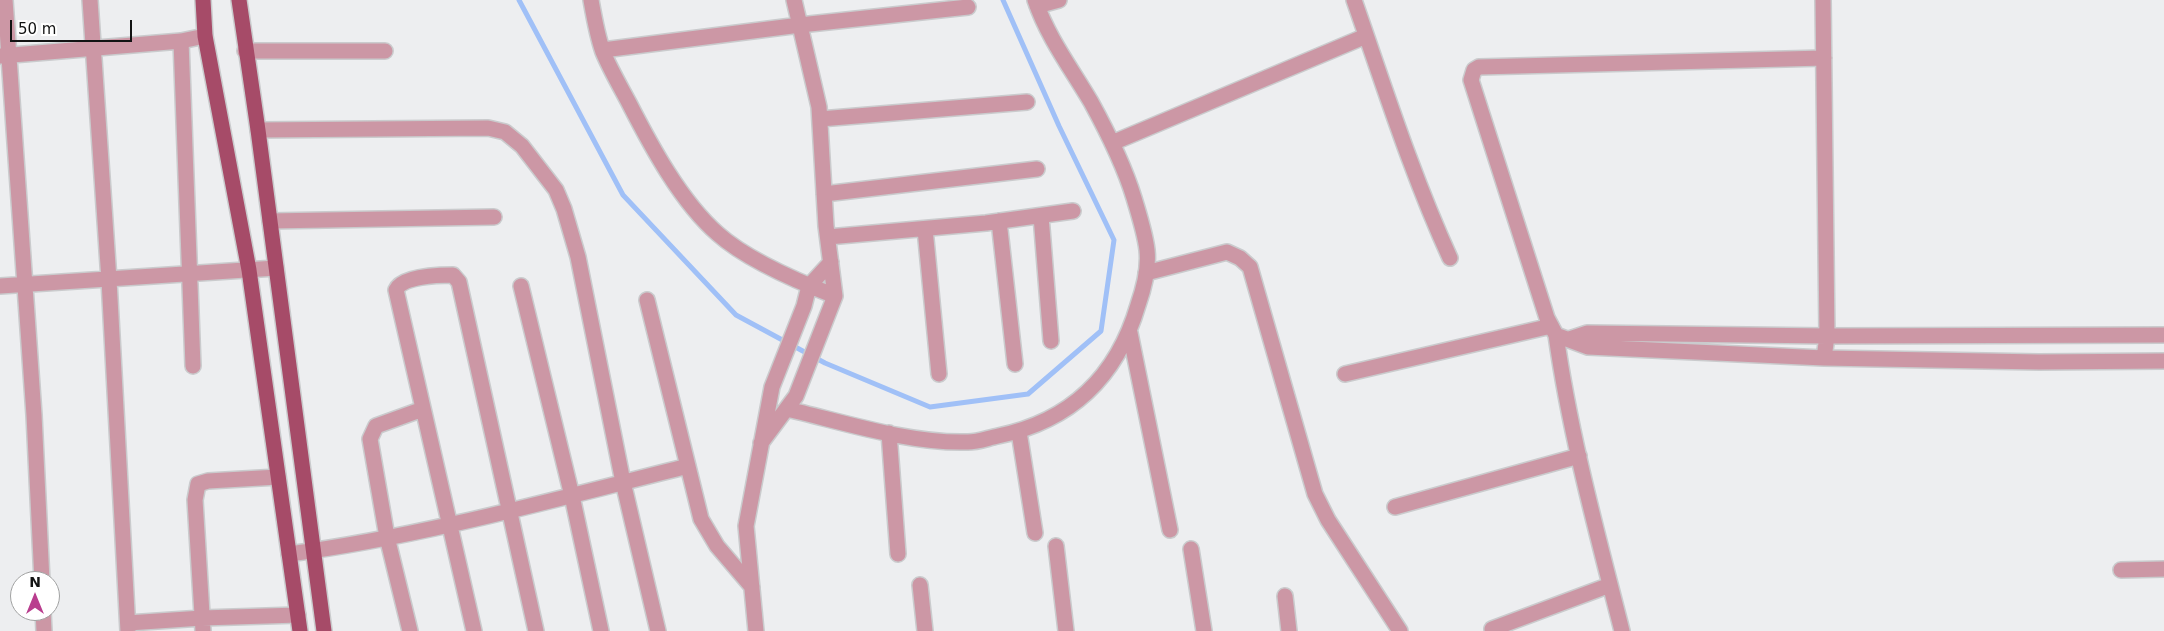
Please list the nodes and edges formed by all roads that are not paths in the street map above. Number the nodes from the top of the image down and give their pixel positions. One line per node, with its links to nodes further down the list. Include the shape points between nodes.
1 (5, 0): 20 (street)
2 (90, 0): 16 (street)
3 (203, 0): 13 (main road)
4 (239, 0): 18 (main road)
5 (591, 0): 17 (street)
6 (794, 0): 12 (street)
7 (1059, 0): 10 (street)
8 (1354, 0): 14 (street)
9 (1823, 0): 21 (street)
10 (1036, 3): 25 (street, via 1055,47 1090,101)
11 (968, 7): 12 (street)
12 (800, 25): 17 (street); 23 (street)
13 (205, 36): 15 (street); 38 (main road)
14 (1366, 36): 25 (street); 35 (street)
15 (181, 41): 16 (street); 40 (street)
16 (92, 48): 20 (street); 41 (street)
17 (603, 50): 45 (street, via 654,151 701,217 740,251)
18 (245, 51): 19 (street); 24 (main road)
19 (385, 51)
20 (4, 56): 42 (street)
21 (1824, 58): 49 (street, via 1480,67 1474,70 1471,80); 51 (street)
22 (1027, 102): 23 (street)
23 (820, 119): 27 (street)
24 (258, 130): 31 (main road); 69 (street, via 488,128 505,132 522,146 556,190 572,234)
25 (1112, 143): 39 (street, via 1134,197 1147,250)
26 (1037, 169): 27 (street)
27 (824, 194): 34 (street)
28 (1073, 211): 29 (street)
29 (1041, 216): 32 (street); 53 (street)
30 (494, 217): 31 (street)
31 (270, 221): 37 (main road)
32 (999, 221): 33 (street); 57 (street)
33 (925, 228): 34 (street); 59 (street)
34 (828, 237): 36 (street)
35 (1450, 258)
36 (831, 262): 45 (street); 46 (street)
37 (276, 268): 38 (street); 79 (main road)
38 (249, 270): 40 (street); 68 (main road)
39 (1146, 273): 48 (street); 105 (street, via 1227,252 1250,267 1316,494 1328,520)
40 (188, 275): 41 (street); 58 (street)
41 (109, 280): 42 (street); 91 (street)
42 (24, 285): 43 (street); 84 (street)
43 (0, 286)
44 (521, 286): 70 (street)
45 (809, 286): 46 (street); 65 (street, via 772,387)
46 (835, 296): 62 (street, via 796,396)
47 (647, 300): 67 (street)
48 (1130, 333): 63 (street, via 1110,368 1077,402); 74 (street)
49 (1558, 333): 51 (street); 54 (street, via 1588,347); 60 (street); 66 (street, via 1562,378)
50 (2164, 335): 52 (street)
51 (1827, 336): 52 (street); 54 (street)
52 (2039, 336): 56 (street)
53 (1051, 341)
54 (1824, 358): 56 (street)
55 (2164, 361): 56 (street)
56 (2039, 362)
57 (1015, 364)
58 (193, 366)
59 (939, 374)
60 (1345, 374)
61 (423, 409): 72 (street, via 396,290 405,281 453,276 458,282); 73 (street); 76 (street, via 376,426 370,440)
62 (786, 409): 64 (street); 65 (street)
63 (1019, 432): 64 (street, via 970,442); 75 (street)
64 (889, 433): 81 (street)
65 (761, 443): 87 (street, via 746,526)
66 (1578, 456): 71 (street); 85 (street)
67 (688, 466): 69 (street); 87 (street, via 706,530)
68 (278, 477): 80 (main road); 90 (street, via 198,484 195,500)
69 (623, 482): 70 (street); 99 (street)
70 (572, 496): 72 (street); 98 (street)
71 (1395, 507)
72 (510, 511): 73 (street); 97 (street)
73 (450, 524): 76 (street); 96 (street)
74 (1170, 530)
75 (1035, 533)
76 (387, 537): 79 (street); 95 (street)
77 (1056, 546): 102 (street)
78 (1191, 549): 103 (street)
79 (314, 551): 80 (street); 94 (main road)
80 (289, 554): 89 (main road)
81 (898, 554)
82 (2164, 569): 83 (street)
83 (2122, 570)
84 (42, 571)
85 (1610, 585): 92 (street); 106 (street)
86 (920, 586): 101 (street)
87 (752, 587): 100 (street)
88 (1285, 596): 104 (street)
89 (298, 614): 90 (street); 93 (main road)
90 (203, 624): 91 (street)
91 (128, 627)
92 (1492, 629)
93 (300, 631)
94 (324, 631)
95 (410, 631)
96 (474, 631)
97 (536, 631)
98 (602, 631)
99 (658, 631)
100 (756, 631)
101 (925, 631)
102 (1066, 631)
103 (1204, 631)
104 (1289, 631)
105 (1400, 631)
106 (1622, 631)

